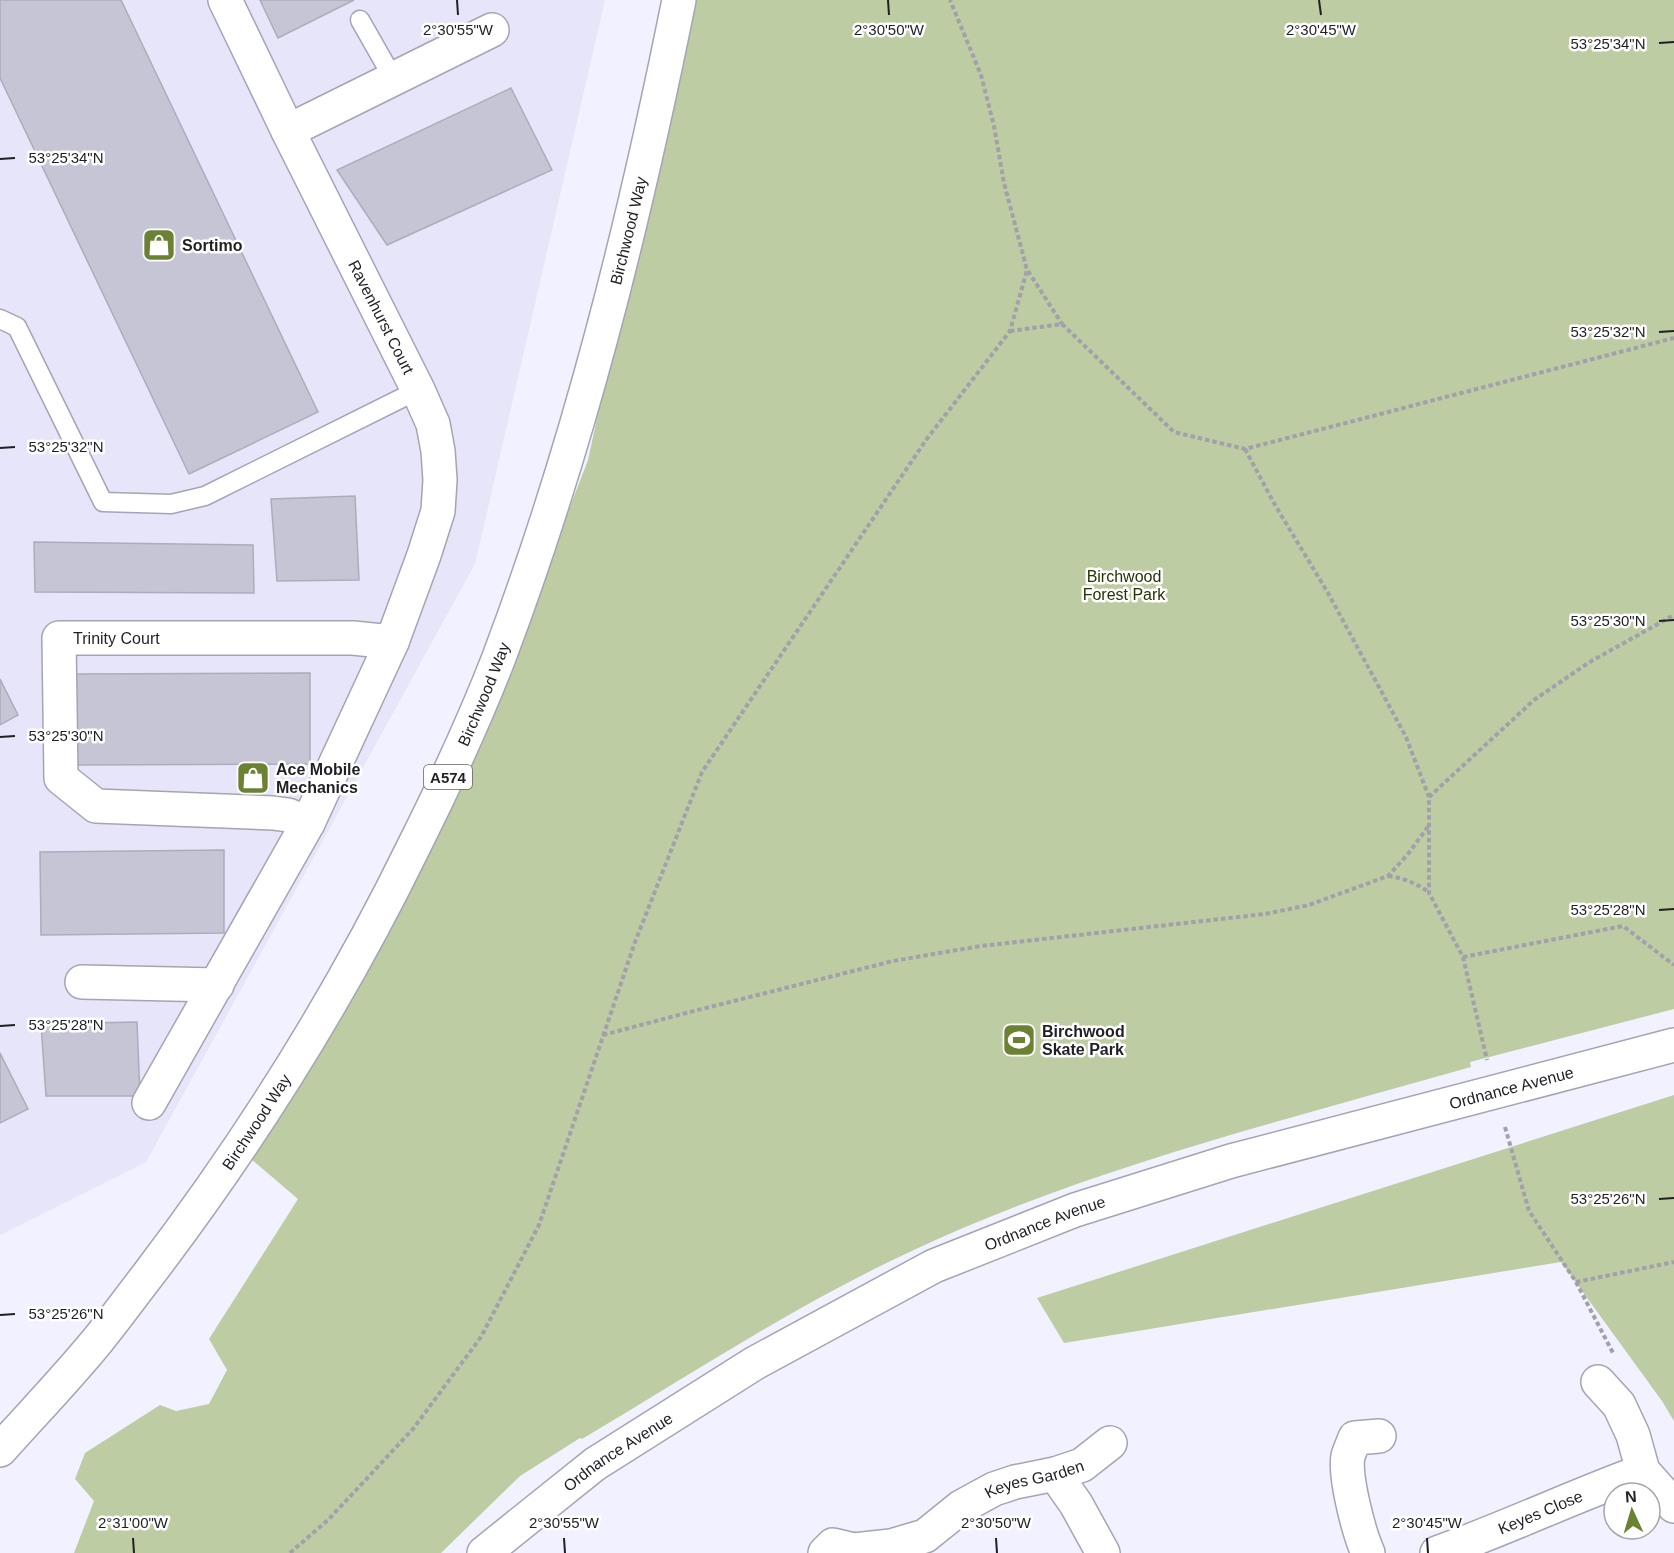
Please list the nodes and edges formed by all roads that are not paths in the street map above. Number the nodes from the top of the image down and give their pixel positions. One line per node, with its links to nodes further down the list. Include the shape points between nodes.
1 (225, 0): 6 (street, Ravenhurst Court)
2 (679, 0): 18 (street, Birchwood Way / A574, via 600,349 561,480 497,662 446,782 379,918 249,1135 98,1341)
3 (360, 20): 5 (lane)
4 (492, 30): 5 (street)
5 (393, 78): 6 (street)
6 (288, 131): 8 (street, Ravenhurst Court)
7 (0, 319): 8 (lane, via 17,327 103,502 171,504 205,496)
8 (418, 390): 9 (street, Ravenhurst Court, via 433,424 438,451 438,511)
9 (392, 642): 10 (street); 10 (street, Trinity Court, via 353,638 59,638 61,778 96,806 273,813)
10 (308, 822): 12 (street)
11 (82, 982): 12 (street)
12 (217, 985): 14 (street)
13 (1674, 1046): 22 (street, Ordnance Avenue, via 1231,1161 1075,1210 933,1266 754,1363 615,1451)
14 (149, 1103)
15 (1598, 1382): 19 (street, via 1619,1405)
16 (1380, 1436): 25 (street, via 1355,1438 1348,1457 1351,1491)
17 (1110, 1443): 20 (street, Keyes Garden, via 1082,1465)
18 (0, 1449)
19 (1643, 1471): 21 (street); 26 (street, Keyes Close)
20 (1055, 1474): 23 (street, Keyes Garden, via 994,1489 961,1507 925,1536 891,1546 854,1550 833,1545); 24 (street)
21 (1674, 1506)
22 (484, 1553)
23 (825, 1553)
24 (1102, 1553)
25 (1368, 1553)
26 (1437, 1553)

